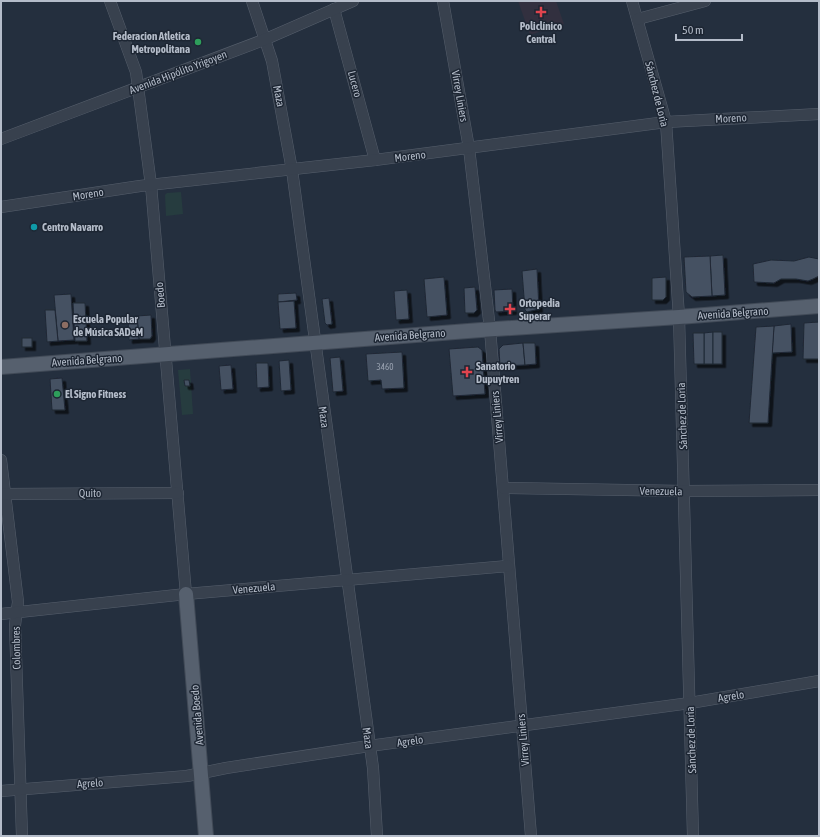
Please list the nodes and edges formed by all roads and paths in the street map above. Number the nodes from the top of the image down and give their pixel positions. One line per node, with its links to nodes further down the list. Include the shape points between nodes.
1 (110, 1): 10 (street, Boedo, via 136,72)
2 (252, 1): 9 (street, Maza)
3 (353, 1): 7 (street, Avenida Hipólito Yrigoyen)
4 (443, 1): 14 (street, Virrey Liniers)
5 (632, 1): 8 (street, Sánchez de Loria)
6 (705, 1): 8 (street)
7 (334, 9): 9 (street, Avenida Hipólito Yrigoyen); 15 (street, Lucero)
8 (638, 19): 12 (street, Sánchez de Loria)
9 (266, 39): 10 (street, Avenida Hipólito Yrigoyen); 16 (street, Maza)
10 (138, 88): 13 (street, Avenida Hipólito Yrigoyen); 17 (street, Boedo)
11 (819, 114): 12 (street, Moreno)
12 (666, 122): 14 (street, Moreno); 20 (street, Sánchez de Loria)
13 (1, 139)
14 (470, 148): 15 (street, Moreno); 21 (street, Virrey Liniers)
15 (375, 160): 16 (street, Moreno)
16 (292, 170): 17 (street, Moreno); 22 (street, Maza)
17 (150, 185): 18 (street, Moreno); 23 (street, Boedo)
18 (1, 207)
19 (819, 306): 20 (main road, Avenida Belgrano)
20 (679, 317): 21 (main road, Avenida Belgrano); 28 (street, Sánchez de Loria)
21 (490, 329): 22 (main road, Avenida Belgrano); 26 (street, Virrey Liniers)
22 (315, 342): 23 (main road, Avenida Belgrano); 32 (street, Maza)
23 (166, 354): 24 (main road, Avenida Belgrano); 29 (street, Boedo)
24 (1, 366)
25 (1, 460): 30 (street, Colombres)
26 (503, 488): 28 (street, Venezuela); 31 (street, Virrey Liniers)
27 (819, 490): 28 (street, Venezuela)
28 (684, 491): 37 (street, Sánchez de Loria)
29 (178, 493): 30 (street, Quito); 33 (street, Boedo)
30 (3, 494): 34 (street, Colombres, via 16,578)
31 (508, 566): 32 (street, Venezuela); 38 (street, Virrey Liniers)
32 (346, 579): 33 (street, Venezuela); 39 (street, Maza)
33 (186, 594): 34 (street, Venezuela); 40 (main road, Avenida Boedo)
34 (16, 612): 35 (street, Venezuela); 41 (street, Colombres)
35 (1, 614)
36 (819, 682): 37 (street, Agrelo)
37 (690, 703): 38 (street, Agrelo); 47 (street, Sánchez de Loria)
38 (522, 726): 39 (street, Agrelo); 46 (street, Virrey Liniers)
39 (369, 746): 40 (street, Agrelo); 45 (street, Maza, via 373,768)
40 (201, 773): 41 (street, Agrelo); 44 (main road, Avenida Boedo)
41 (20, 789): 42 (street, Agrelo); 43 (street, Colombres)
42 (1, 791)
43 (22, 836)
44 (206, 836)
45 (377, 836)
46 (530, 836)
47 (693, 836)

